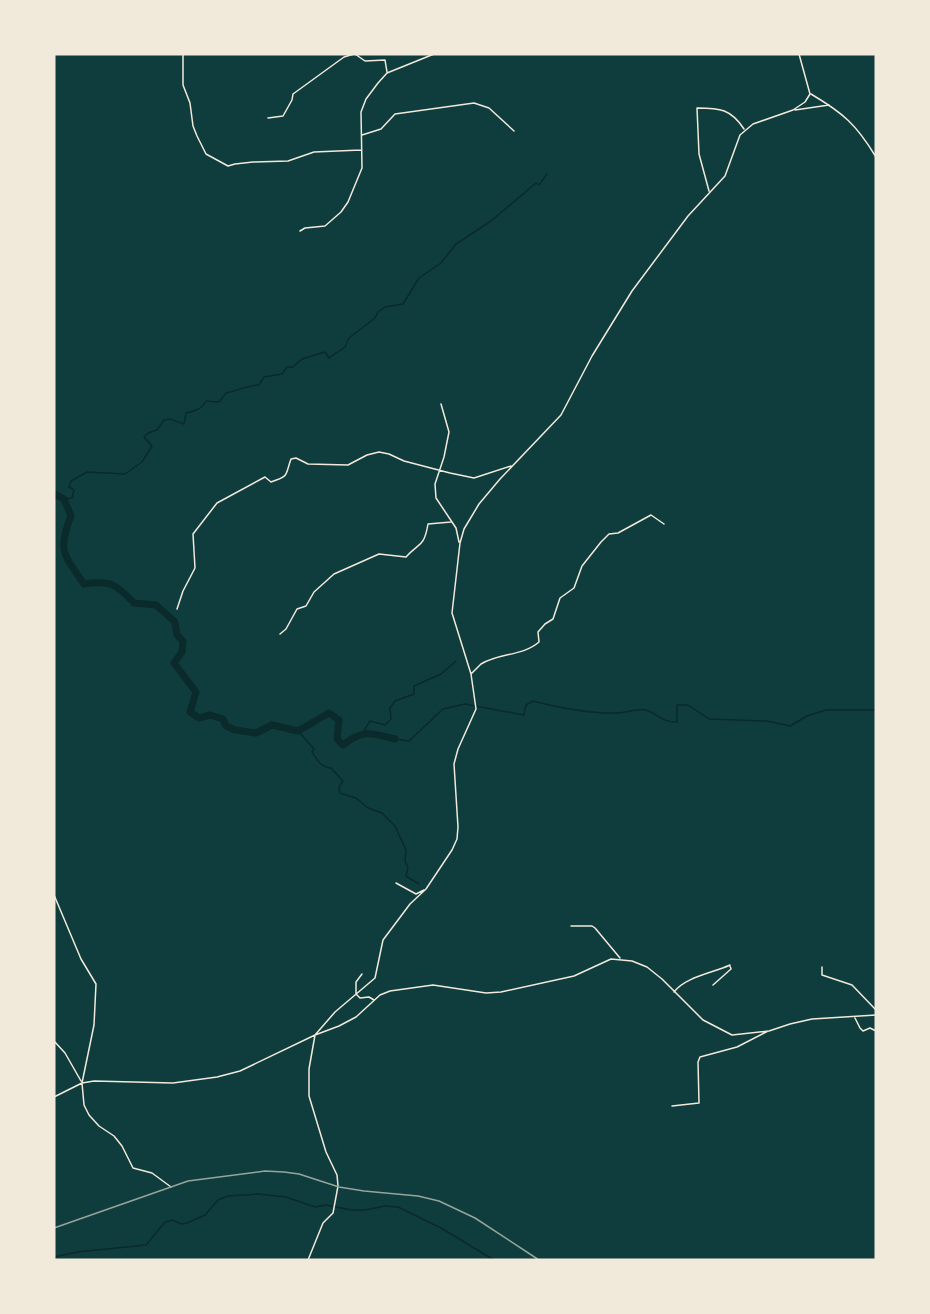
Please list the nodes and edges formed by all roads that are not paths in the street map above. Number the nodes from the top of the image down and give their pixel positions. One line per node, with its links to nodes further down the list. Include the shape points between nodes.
1 (183, 54): 13 (street, via 183,85 196,136 206,154 225,166 288,161 311,152)
2 (355, 54): 5 (street, via 365,61 385,60); 9 (street, via 344,57 293,94 283,117)
3 (434, 54): 5 (street)
4 (799, 54): 6 (street)
5 (387, 73): 12 (street, via 362,109)
6 (810, 94): 7 (street); 8 (street)
7 (830, 105): 8 (street); 14 (street, via 857,128)
8 (793, 110): 10 (street)
9 (268, 118)
10 (745, 129): 15 (street, via 736,142 725,176); 15 (street, via 735,115 697,108 699,154)
11 (514, 131): 12 (street, via 489,108 474,103 395,114 381,129)
12 (362, 135): 13 (street)
13 (361, 150): 16 (street, via 359,179 341,212 325,226)
14 (876, 157)
15 (710, 192): 18 (street, via 632,291 561,415)
16 (300, 231)
17 (441, 404): 19 (street, via 449,432)
18 (512, 466): 19 (street, via 474,478); 22 (street, via 479,504)
19 (440, 470): 20 (street, via 436,498); 23 (street, via 378,452 348,465 308,464 291,459 284,477 271,482 265,477 217,503 193,534 195,568)
20 (451, 522): 22 (street); 24 (street, via 428,524 426,538 406,557 379,554 334,574 314,592 306,606 297,609)
21 (664, 524): 25 (street, via 651,515 609,534 589,555 574,588 560,598 553,620 538,632 537,644 482,664)
22 (460, 543): 25 (street, via 452,614)
23 (177, 609)
24 (280, 634)
25 (471, 674): 29 (street, via 476,709 454,764 457,839)
26 (54, 850): 27 (street)
27 (54, 861)
28 (396, 883): 29 (street, via 416,894)
29 (426, 889): 37 (street, via 383,940 375,978)
30 (54, 896): 46 (street, via 96,984 94,1025)
31 (571, 926): 32 (street, via 592,926)
32 (621, 959): 36 (street, via 647,968); 38 (street, via 610,959 568,978 501,992 433,985 390,991)
33 (822, 967): 39 (street, via 822,975 852,986)
34 (363, 974): 37 (street, via 356,982)
35 (713, 985): 36 (street, via 731,969 730,965 684,982)
36 (674, 992): 42 (street, via 703,1020 728,1034)
37 (356, 994): 38 (street); 44 (street)
38 (374, 1000): 44 (street, via 349,1021)
39 (876, 1010)
40 (876, 1015): 41 (street)
41 (855, 1017): 42 (street, via 798,1022); 43 (street, via 860,1028)
42 (769, 1031): 48 (street, via 745,1044 700,1057 699,1103)
43 (876, 1031)
44 (315, 1035): 46 (street, via 240,1071 218,1077 184,1083); 50 (street, via 309,1096 327,1156 338,1178 333,1213 323,1223)
45 (54, 1041): 46 (street)
46 (82, 1083): 47 (street); 49 (street, via 89,1115 120,1143 133,1168 152,1173)
47 (54, 1097)
48 (672, 1106)
49 (171, 1186)
50 (308, 1260)

